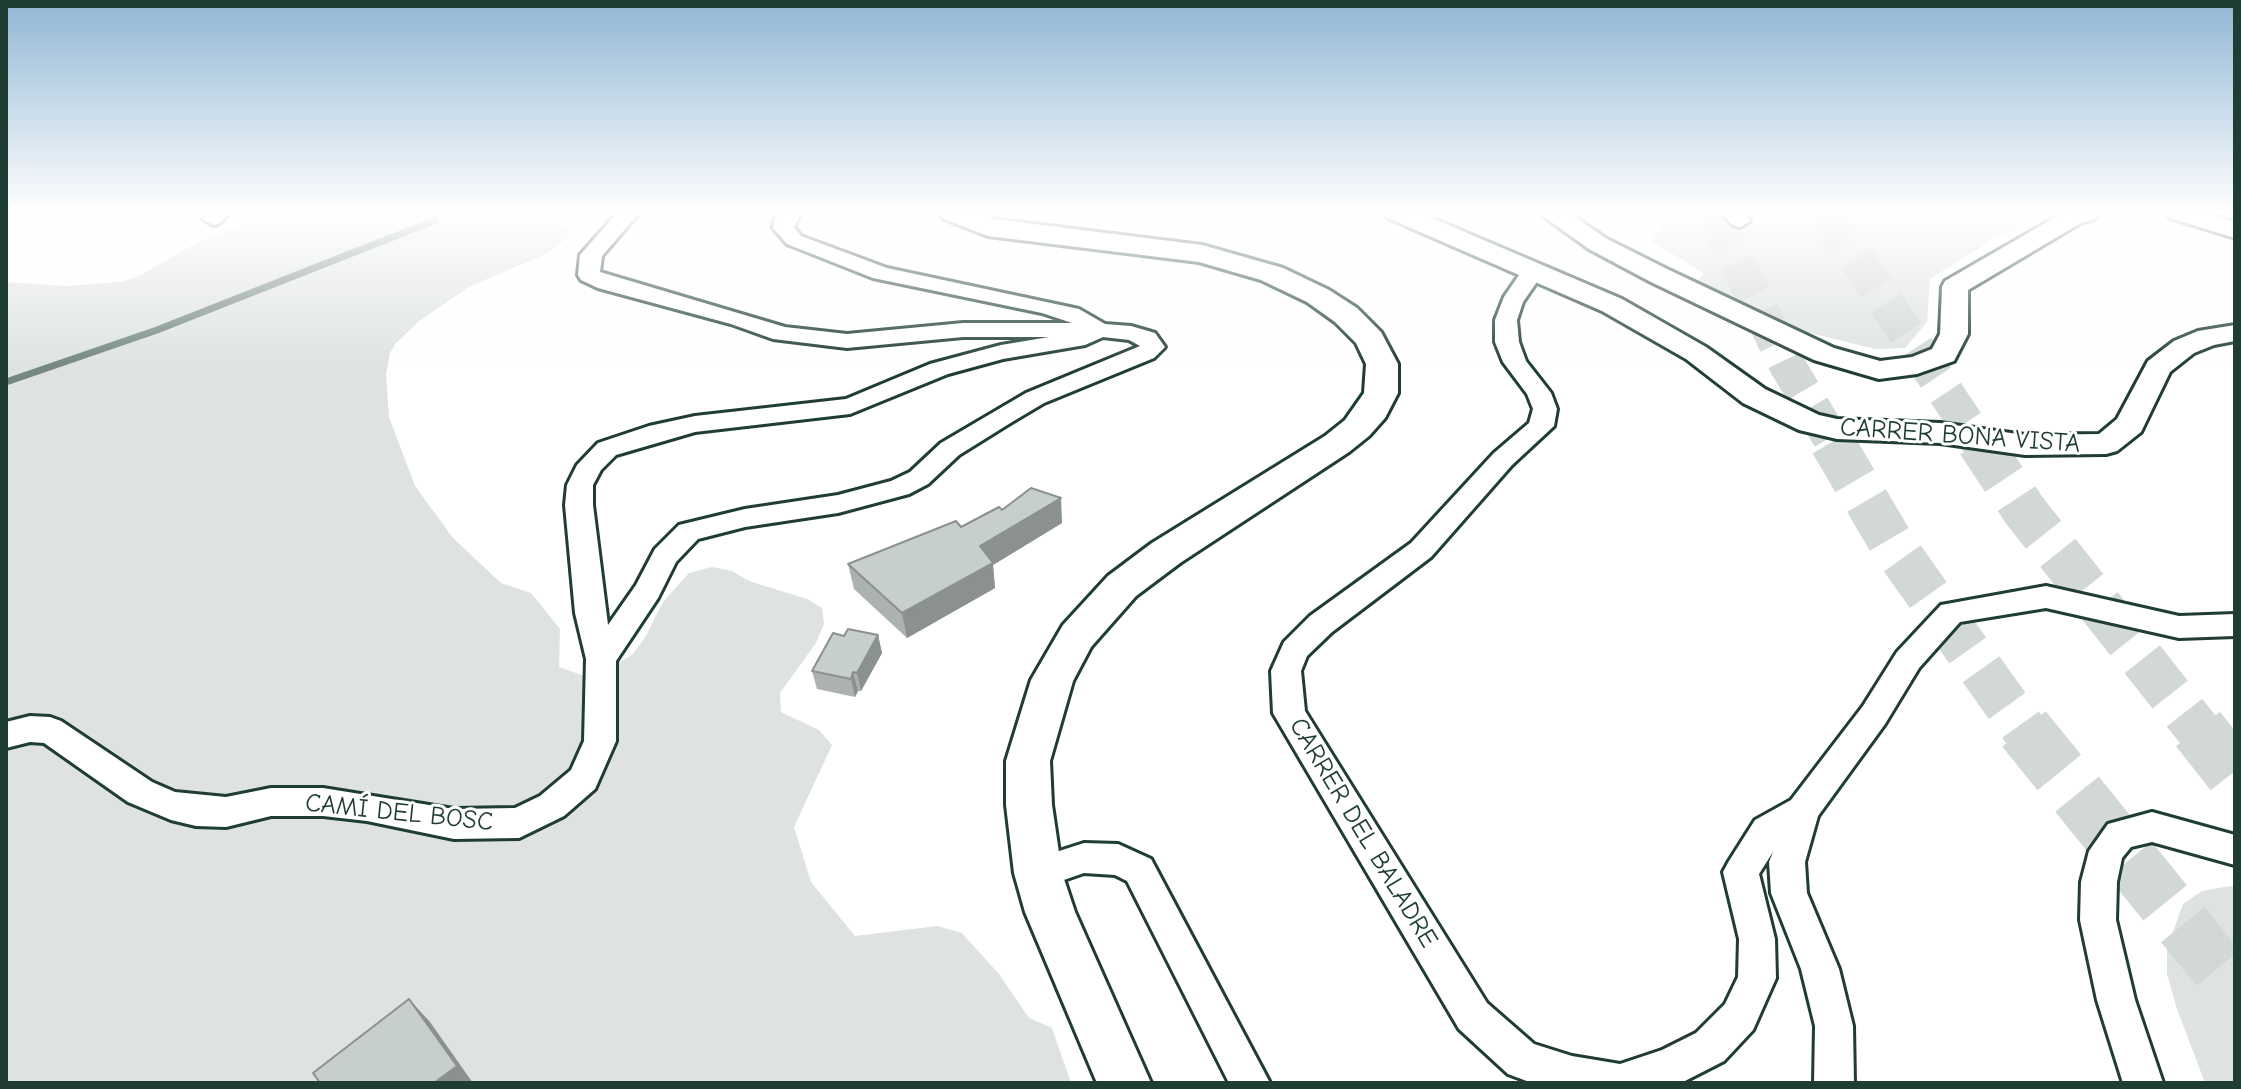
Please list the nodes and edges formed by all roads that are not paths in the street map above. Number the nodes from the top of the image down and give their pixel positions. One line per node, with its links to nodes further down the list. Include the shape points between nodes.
1 (590, 264): 8 (street, via 589,275 606,283 781,334 847,341 963,330)
2 (857, 264): 8 (street, via 1071,314)
3 (1236, 264): 15 (main road, via 1272,274 1346,315 1379,354 1381,393 1373,410 1337,444 1166,553 1122,586 1077,636 1052,680 1028,761)
4 (1519, 264): 7 (street, CARRER BONA VISTA)
5 (1636, 264): 6 (street, via 1824,354 1879,370 1944,355 1954,334 1955,287)
6 (1994, 264)
7 (1534, 270): 9 (street, CARRER BONA VISTA, via 1612,305 1696,353 1777,409 1810,423 1865,432 1940,433 2025,445 2106,444 2130,425 2158,367 2196,342); 18 (street, CARRER DEL BALADRE, via 1506,320 1515,362 1545,409 1541,426 1503,459 1421,550 1321,624 1295,650 1286,671 1286,692 1289,713 1473,1016 1522,1060 1572,1076)
8 (1099, 330): 11 (street, via 1147,338 1153,347 1024,404 971,434 900,488 689,532 665,556); 11 (street, CAMÍ DEL BOSC, via 1085,338 939,369 850,406 695,424 607,449 590,465 579,495 590,613)
9 (2235, 333)
10 (2235, 625): 13 (street, via 2179,627 2046,597 1951,613 1908,660)
11 (601, 659): 12 (street, CAMÍ DEL BOSC, via 600,741 583,779 552,806 519,823 454,824 323,802 196,811 140,792 50,730)
12 (6, 735)
13 (1803, 810): 18 (street, CARRER DEL BALADRE, via 1767,831 1741,872 1757,939 1757,978 1739,1017 1710,1047 1669,1068); 19 (street, via 1787,862 1789,893 1820,969 1834,1026)
14 (2235, 850): 20 (street, via 2152,827 2120,835 2106,851 2098,920)
15 (1038, 873): 16 (main road); 17 (street, via 1084,858 1118,860 1139,870)
16 (1124, 1083)
17 (1250, 1083)
18 (1621, 1083)
19 (1834, 1083)
20 (2143, 1083)

